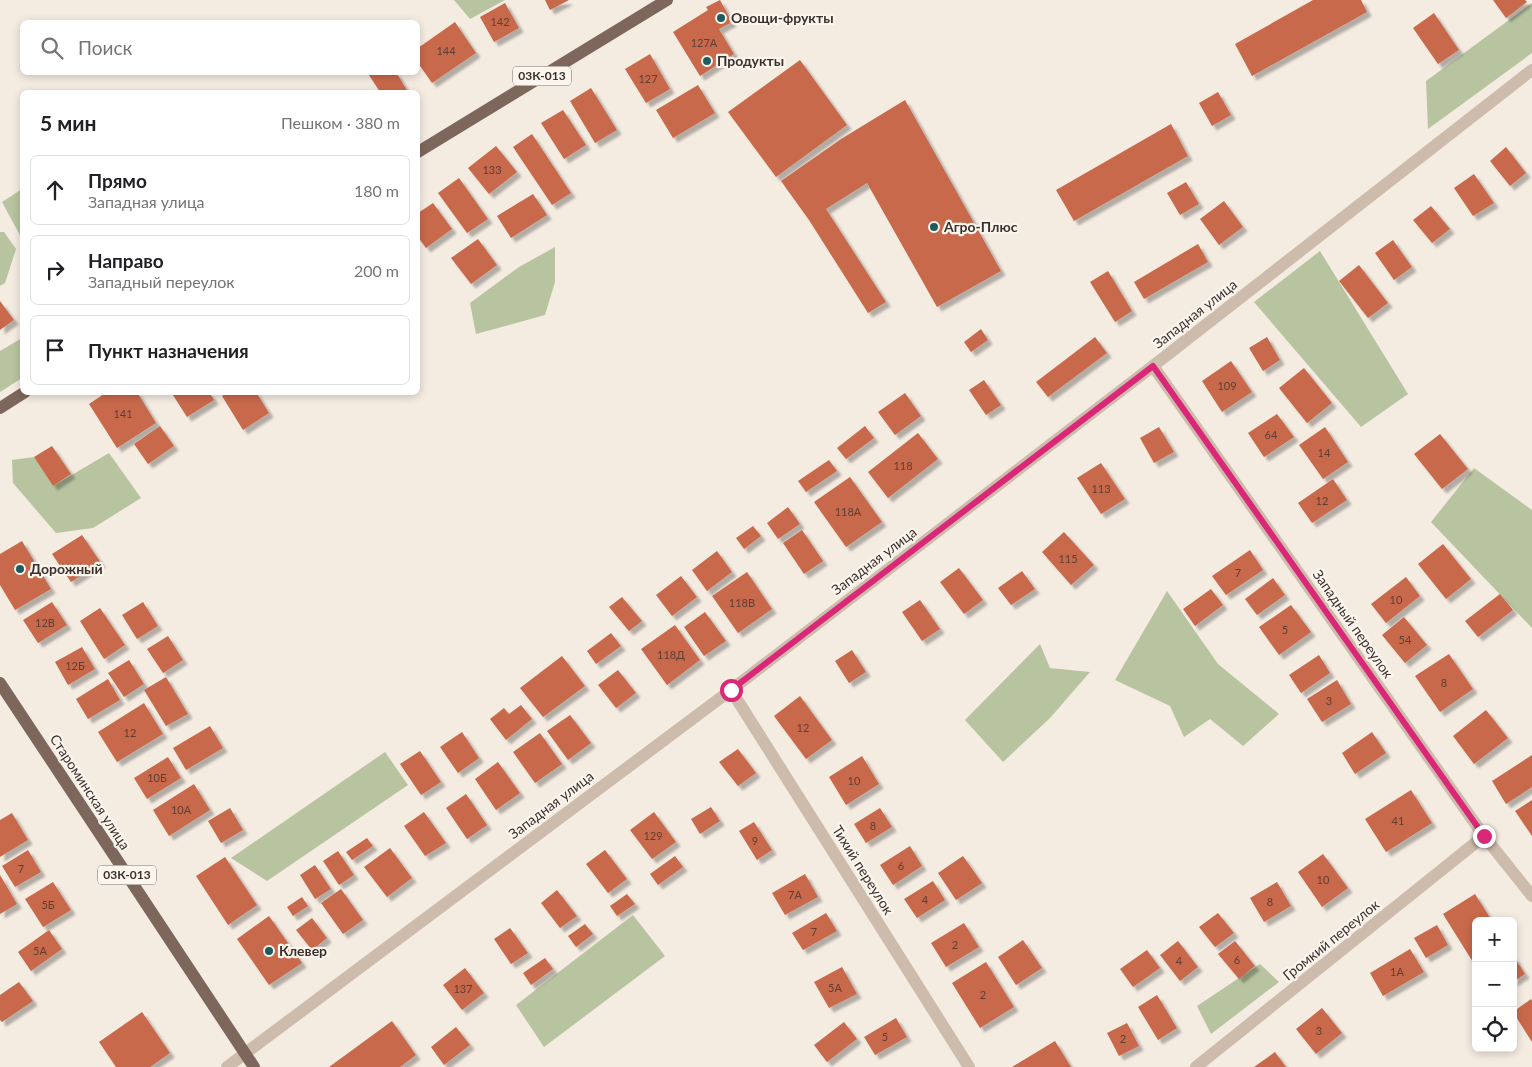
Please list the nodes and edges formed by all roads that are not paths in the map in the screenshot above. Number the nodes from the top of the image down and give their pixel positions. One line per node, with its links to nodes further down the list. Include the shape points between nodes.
1 (667, 0): 3 (main road, 03К-013)
2 (1532, 70): 4 (street, Западная улица)
3 (420, 151)
4 (1153, 366): 8 (street, Западная улица); 9 (street, Западный переулок)
5 (20, 395): 6 (main road)
6 (0, 408)
7 (0, 683): 11 (main road, Староминская улица / 03К-013)
8 (731, 690): 11 (street, Западная улица); 14 (street, Тихий переулок)
9 (1484, 836): 10 (street, Западный переулок); 15 (street, Громкий переулок)
10 (1532, 896)
11 (245, 1053): 12 (street, Западная улица); 13 (main road, Староминская улица / 03К-013)
12 (227, 1067)
13 (254, 1067)
14 (969, 1067)
15 (1196, 1067)

